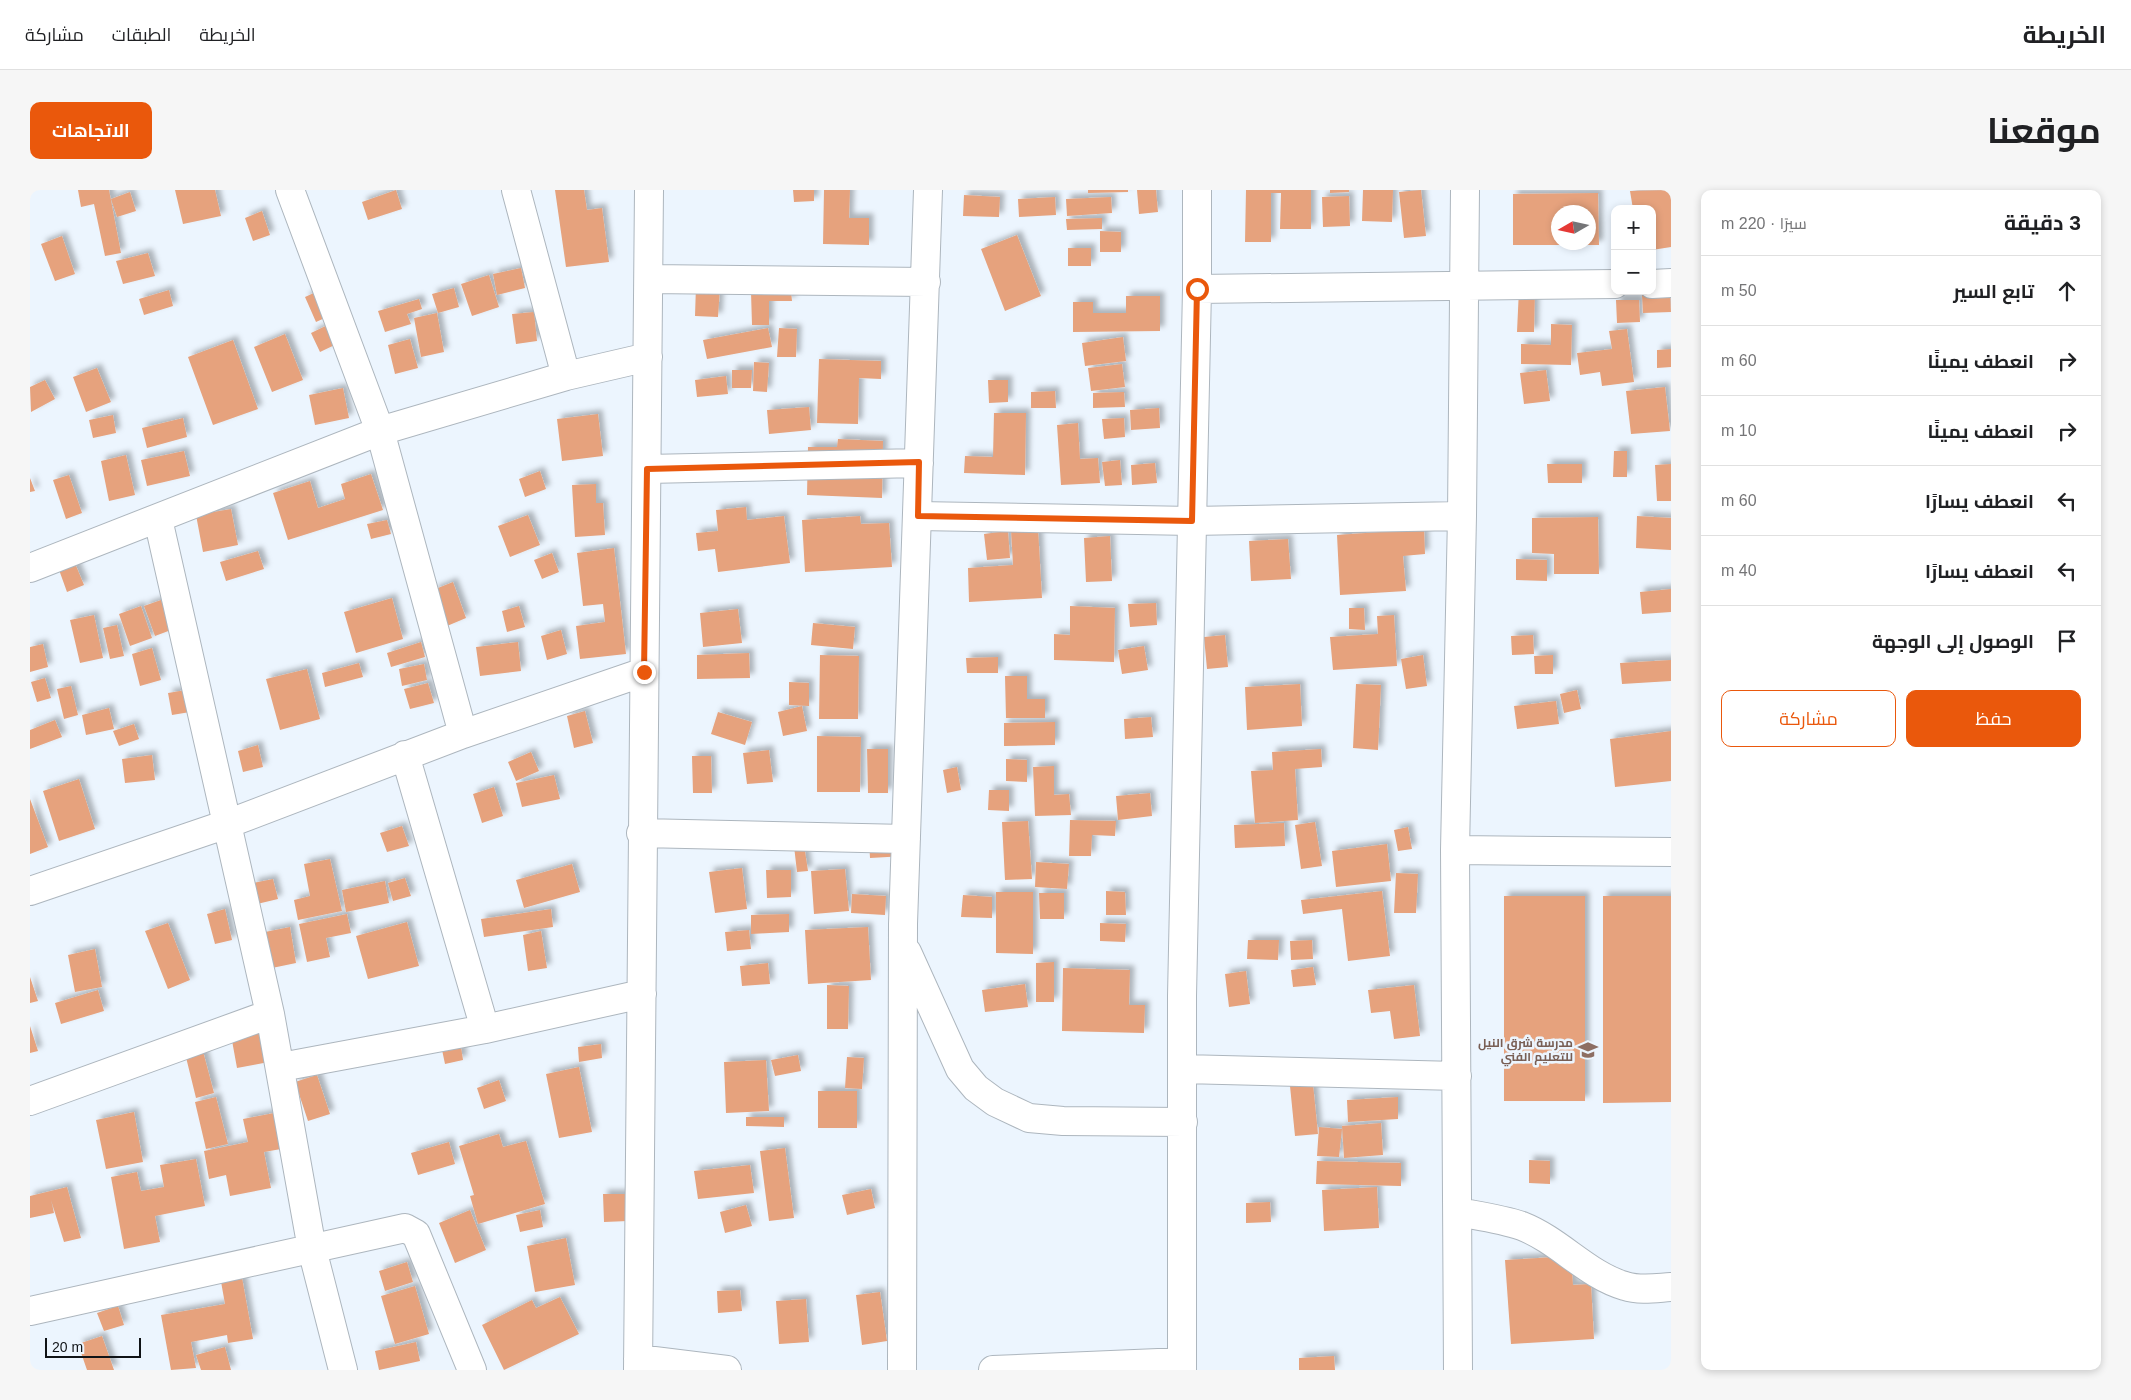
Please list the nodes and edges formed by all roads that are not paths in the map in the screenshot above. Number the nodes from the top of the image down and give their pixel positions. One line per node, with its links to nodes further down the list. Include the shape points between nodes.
1 (290, 190): 16 (street)
2 (516, 190): 15 (street)
3 (649, 190): 7 (street)
4 (928, 190): 8 (street)
5 (1197, 190): 13 (street)
6 (1464, 190): 12 (street)
7 (649, 279): 8 (street); 14 (street)
8 (926, 282): 17 (street)
9 (1671, 283): 11 (street)
10 (1611, 284): 12 (street)
11 (1656, 284)
12 (1464, 287): 13 (street); 20 (street)
13 (1197, 289): 22 (street)
14 (648, 357): 15 (street); 18 (street)
15 (566, 376): 16 (street)
16 (380, 431): 21 (street); 25 (street)
17 (919, 462): 18 (street); 19 (street)
18 (647, 469): 24 (street)
19 (918, 516): 22 (street); 29 (street)
20 (1462, 516): 22 (street); 30 (street)
21 (158, 519): 23 (street); 27 (street)
22 (1192, 521): 38 (street)
23 (30, 568)
24 (644, 672): 25 (street); 28 (street)
25 (463, 734): 26 (street)
26 (405, 756): 27 (street); 36 (street)
27 (227, 824): 32 (street); 35 (street)
28 (641, 834): 29 (street); 34 (street)
29 (906, 838): 33 (street)
30 (1456, 850): 31 (street); 39 (street)
31 (1671, 852)
32 (30, 892)
33 (903, 944): 41 (street, via 960,1069 976,1088 995,1102 1029,1118); 51 (street)
34 (642, 994): 36 (street); 46 (street)
35 (270, 1014): 37 (street); 40 (street)
36 (485, 1028): 37 (street)
37 (280, 1067): 43 (street)
38 (1183, 1069): 39 (street); 41 (street)
39 (1457, 1076): 42 (street)
40 (30, 1101)
41 (1183, 1122): 47 (street)
42 (1458, 1212): 44 (street, via 1523,1226 1555,1243 1608,1280 1626,1287 1646,1290); 53 (street)
43 (312, 1249): 45 (street); 48 (street); 49 (street, via 398,1228 411,1230 416,1234)
44 (1671, 1287)
45 (30, 1311)
46 (638, 1364): 50 (street)
47 (1182, 1366): 52 (street)
48 (343, 1370)
49 (472, 1370)
50 (727, 1370)
51 (902, 1370)
52 (993, 1370)
53 (1458, 1370)

